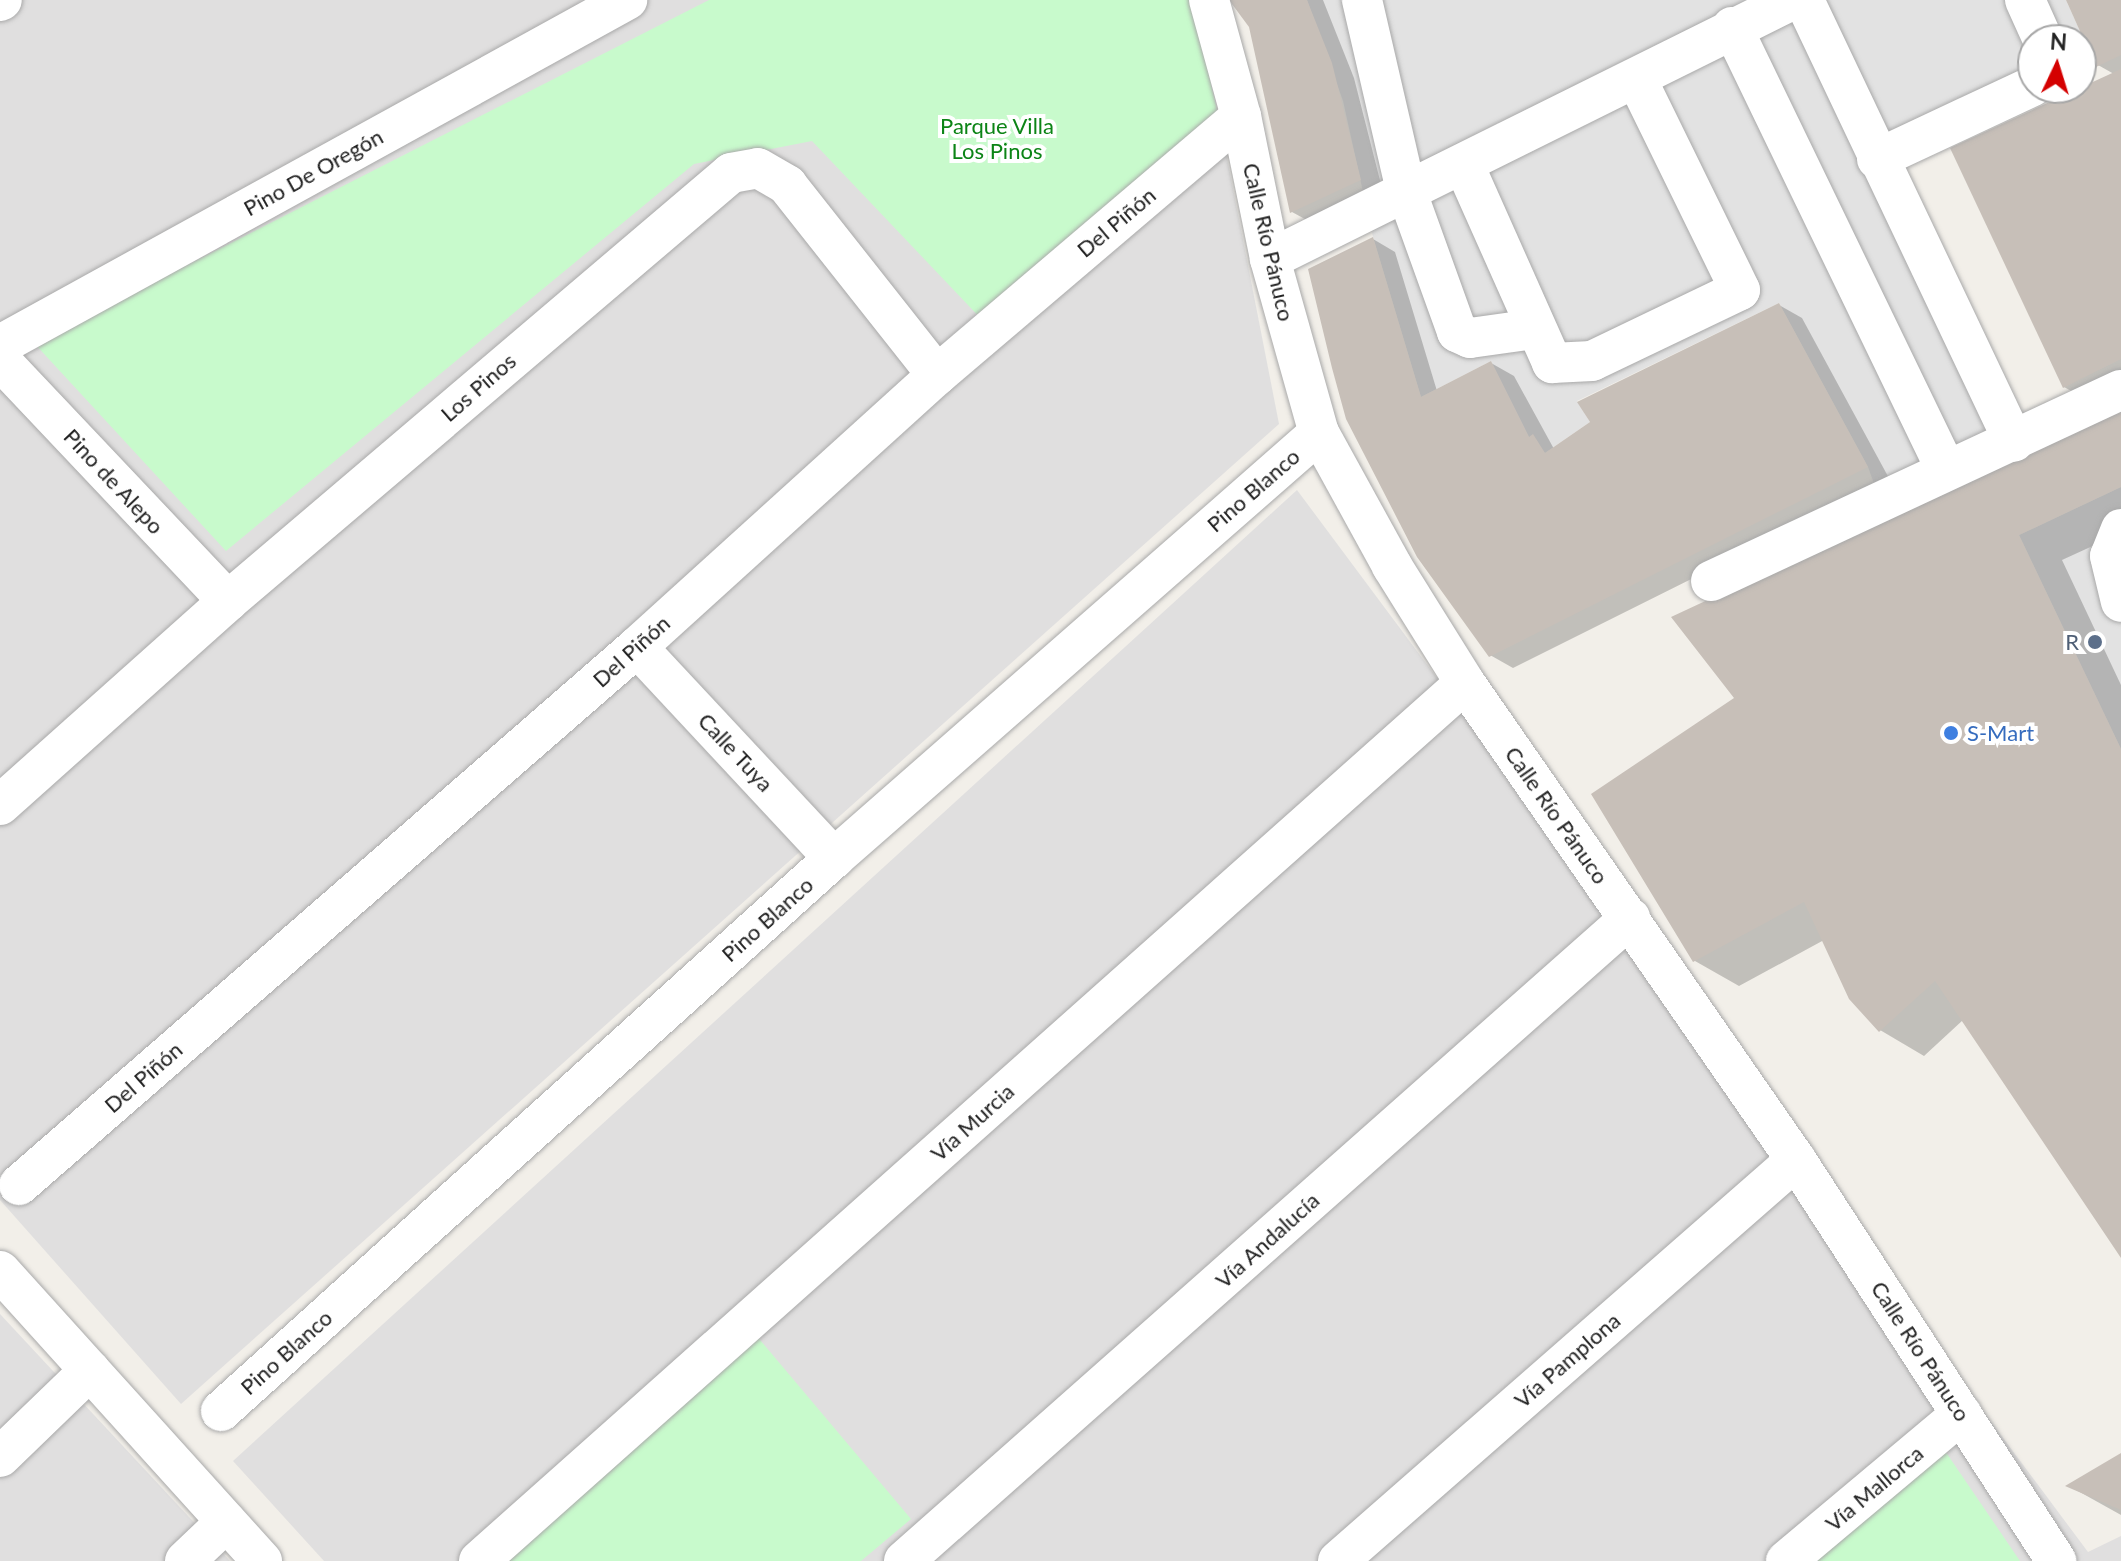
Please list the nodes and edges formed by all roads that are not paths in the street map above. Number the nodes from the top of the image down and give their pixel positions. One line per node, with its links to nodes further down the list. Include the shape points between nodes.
1 (627, 0): 17 (street, Pino De Oregón)
2 (1209, 0): 11 (street, Calle Río Pánuco)
3 (1362, 0): 14 (street)
4 (1792, 0): 8 (street)
5 (1804, 0): 12 (street)
6 (2025, 0): 7 (street)
7 (2036, 24)
8 (1732, 27): 9 (street); 23 (street)
9 (1637, 80): 13 (street); 16 (street, via 1740,290 1592,361 1573,365 1552,363)
10 (2017, 93): 12 (street)
11 (1241, 116): 15 (street, Calle Río Pánuco); 19 (street, Del Piñón)
12 (1877, 159): 22 (street)
13 (1464, 165): 14 (street); 16 (street)
14 (1406, 190): 15 (street); 16 (street, via 1457,332 1470,338)
15 (1270, 259): 21 (street, Calle Río Pánuco)
16 (1534, 329)
17 (0, 345)
18 (0, 360): 26 (street, Pino de Alepo)
19 (937, 375): 26 (street, Los Pinos, via 787,185 758,168 731,173); 28 (street, Del Piñón)
20 (2121, 390): 22 (street)
21 (1319, 433): 29 (street, Calle Río Pánuco, via 1392,566); 31 (street, Pino Blanco)
22 (2014, 442): 23 (street)
23 (1946, 469): 25 (street)
24 (2121, 529): 27 (street, via 2110,556)
25 (1711, 581)
26 (228, 601): 30 (street, Los Pinos)
27 (2121, 602)
28 (637, 647): 31 (street, Calle Tuya); 34 (street, Del Piñón)
29 (1465, 683): 32 (street, Calle Río Pánuco); 43 (street, Vía Murcia)
30 (0, 805)
31 (834, 858): 37 (street, Pino Blanco)
32 (1630, 918): 33 (street, Calle Río Pánuco); 44 (street, Vía Andalucía)
33 (1796, 1160): 38 (street, Calle Río Pánuco); 45 (street, Vía Pamplona)
34 (19, 1185)
35 (0, 1271): 36 (street)
36 (90, 1370): 39 (street); 40 (street)
37 (221, 1411)
38 (1961, 1414): 46 (street, Vía Mallorca); 47 (street, Calle Río Pánuco)
39 (0, 1457)
40 (226, 1522): 41 (street); 42 (street)
41 (185, 1561)
42 (262, 1561)
43 (479, 1561)
44 (904, 1561)
45 (1338, 1561)
46 (1786, 1561)
47 (2056, 1561)

